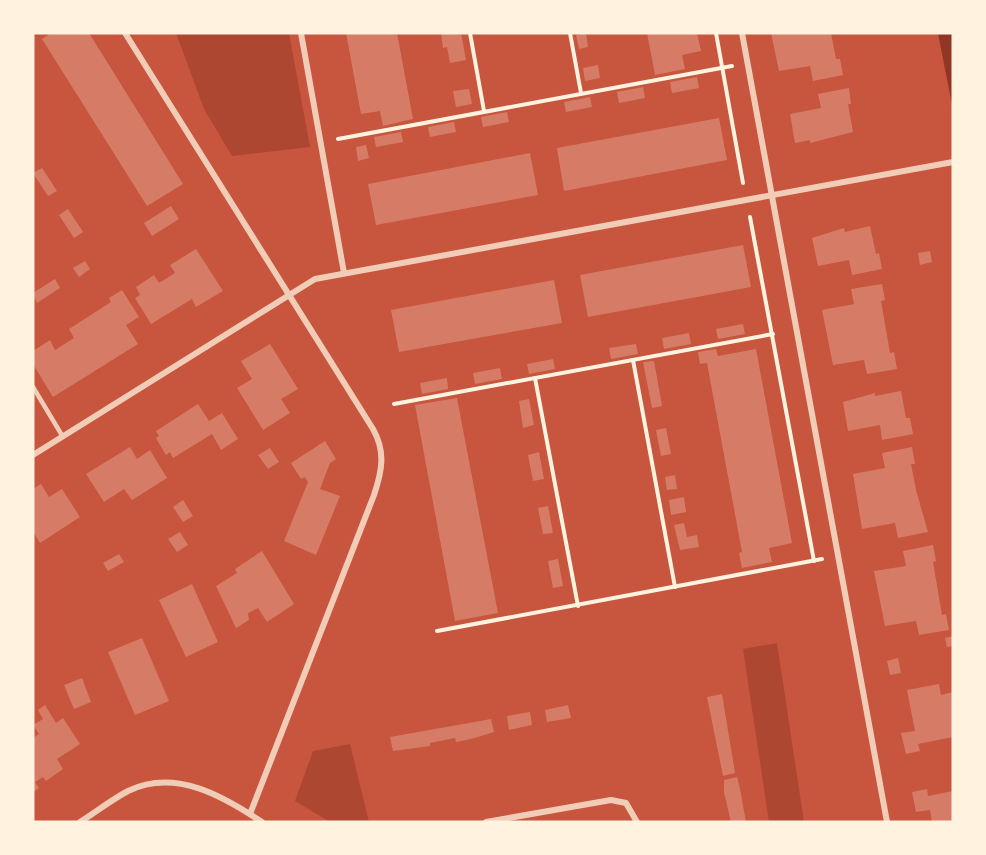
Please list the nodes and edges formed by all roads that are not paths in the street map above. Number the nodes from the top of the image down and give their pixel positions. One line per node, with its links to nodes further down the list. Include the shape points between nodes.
1 (125, 33): 7 (street)
2 (301, 33): 6 (street)
3 (742, 33): 5 (street)
4 (953, 162): 5 (street)
5 (771, 195): 6 (street); 16 (street)
6 (344, 273): 7 (street, via 315,279)
7 (288, 294): 9 (street); 11 (street, via 373,429 382,463 374,495)
8 (33, 387): 9 (lane)
9 (63, 436): 10 (street)
10 (33, 456)
11 (250, 814): 12 (street, via 206,789 174,783 127,792); 13 (street)
12 (80, 822)
13 (262, 822)
14 (486, 822): 15 (street, via 610,800 626,803)
15 (637, 822)
16 (887, 822)

